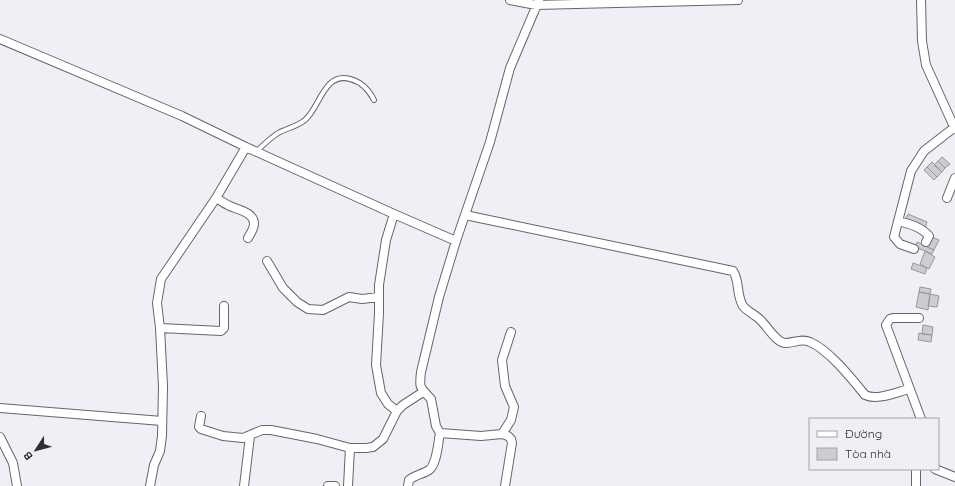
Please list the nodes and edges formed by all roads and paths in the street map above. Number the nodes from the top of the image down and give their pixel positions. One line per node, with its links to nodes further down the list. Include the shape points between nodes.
1 (510, 0): 4 (street)
2 (738, 0): 4 (street)
3 (921, 0): 7 (street, via 922,41 926,65)
4 (538, 3): 14 (street, via 510,68 490,142)
5 (0, 39): 8 (street, via 182,116)
6 (374, 100): 9 (lane, via 370,92 359,82 344,77 337,78 326,88 309,117 279,133)
7 (955, 128): 15 (street, via 924,151 914,165 906,185)
8 (246, 147): 9 (street); 11 (street)
9 (256, 152): 13 (street)
10 (955, 178): 12 (street)
11 (216, 198): 16 (street, via 251,216 254,226); 24 (street, via 162,279 157,303)
12 (947, 198)
13 (394, 214): 17 (street); 21 (street, via 386,240)
14 (465, 214): 17 (street); 26 (street, via 733,271 739,299 777,339 787,343 809,341 842,369 868,397)
15 (898, 221): 18 (street, via 924,231 929,236); 19 (street, via 894,238 900,244)
16 (248, 238)
17 (456, 241): 27 (street, via 439,297 422,372 420,384)
18 (926, 242)
19 (914, 249)
20 (267, 261): 21 (street, via 284,288 308,309 323,310 349,297)
21 (379, 297): 29 (street, via 377,378 380,393)
22 (224, 306): 24 (street, via 224,328 221,331)
23 (919, 318): 26 (street, via 893,318 886,325)
24 (160, 328): 32 (street)
25 (511, 332): 34 (street, via 502,360 505,386 514,407 511,420)
26 (909, 389): 31 (street)
27 (423, 392): 29 (street); 33 (street, via 431,399 436,426)
28 (0, 408): 32 (street)
29 (397, 411): 37 (street, via 386,435 378,444 373,447)
30 (200, 416): 35 (street, via 199,427 203,431 243,438)
31 (921, 418)
32 (162, 421): 42 (street, via 161,444)
33 (440, 433): 34 (street, via 481,436); 47 (street, via 434,464 427,471 409,480)
34 (502, 434): 48 (street, via 508,436 512,443)
35 (250, 436): 37 (street, via 262,430 271,430); 43 (street)
36 (0, 437): 41 (street, via 13,463)
37 (350, 448): 46 (street)
38 (916, 470): 49 (street)
39 (938, 470): 40 (street)
40 (955, 477)
41 (17, 486)
42 (150, 486)
43 (244, 486)
44 (328, 486): 45 (street)
45 (335, 486)
46 (348, 486)
47 (408, 486)
48 (505, 486)
49 (916, 486)

